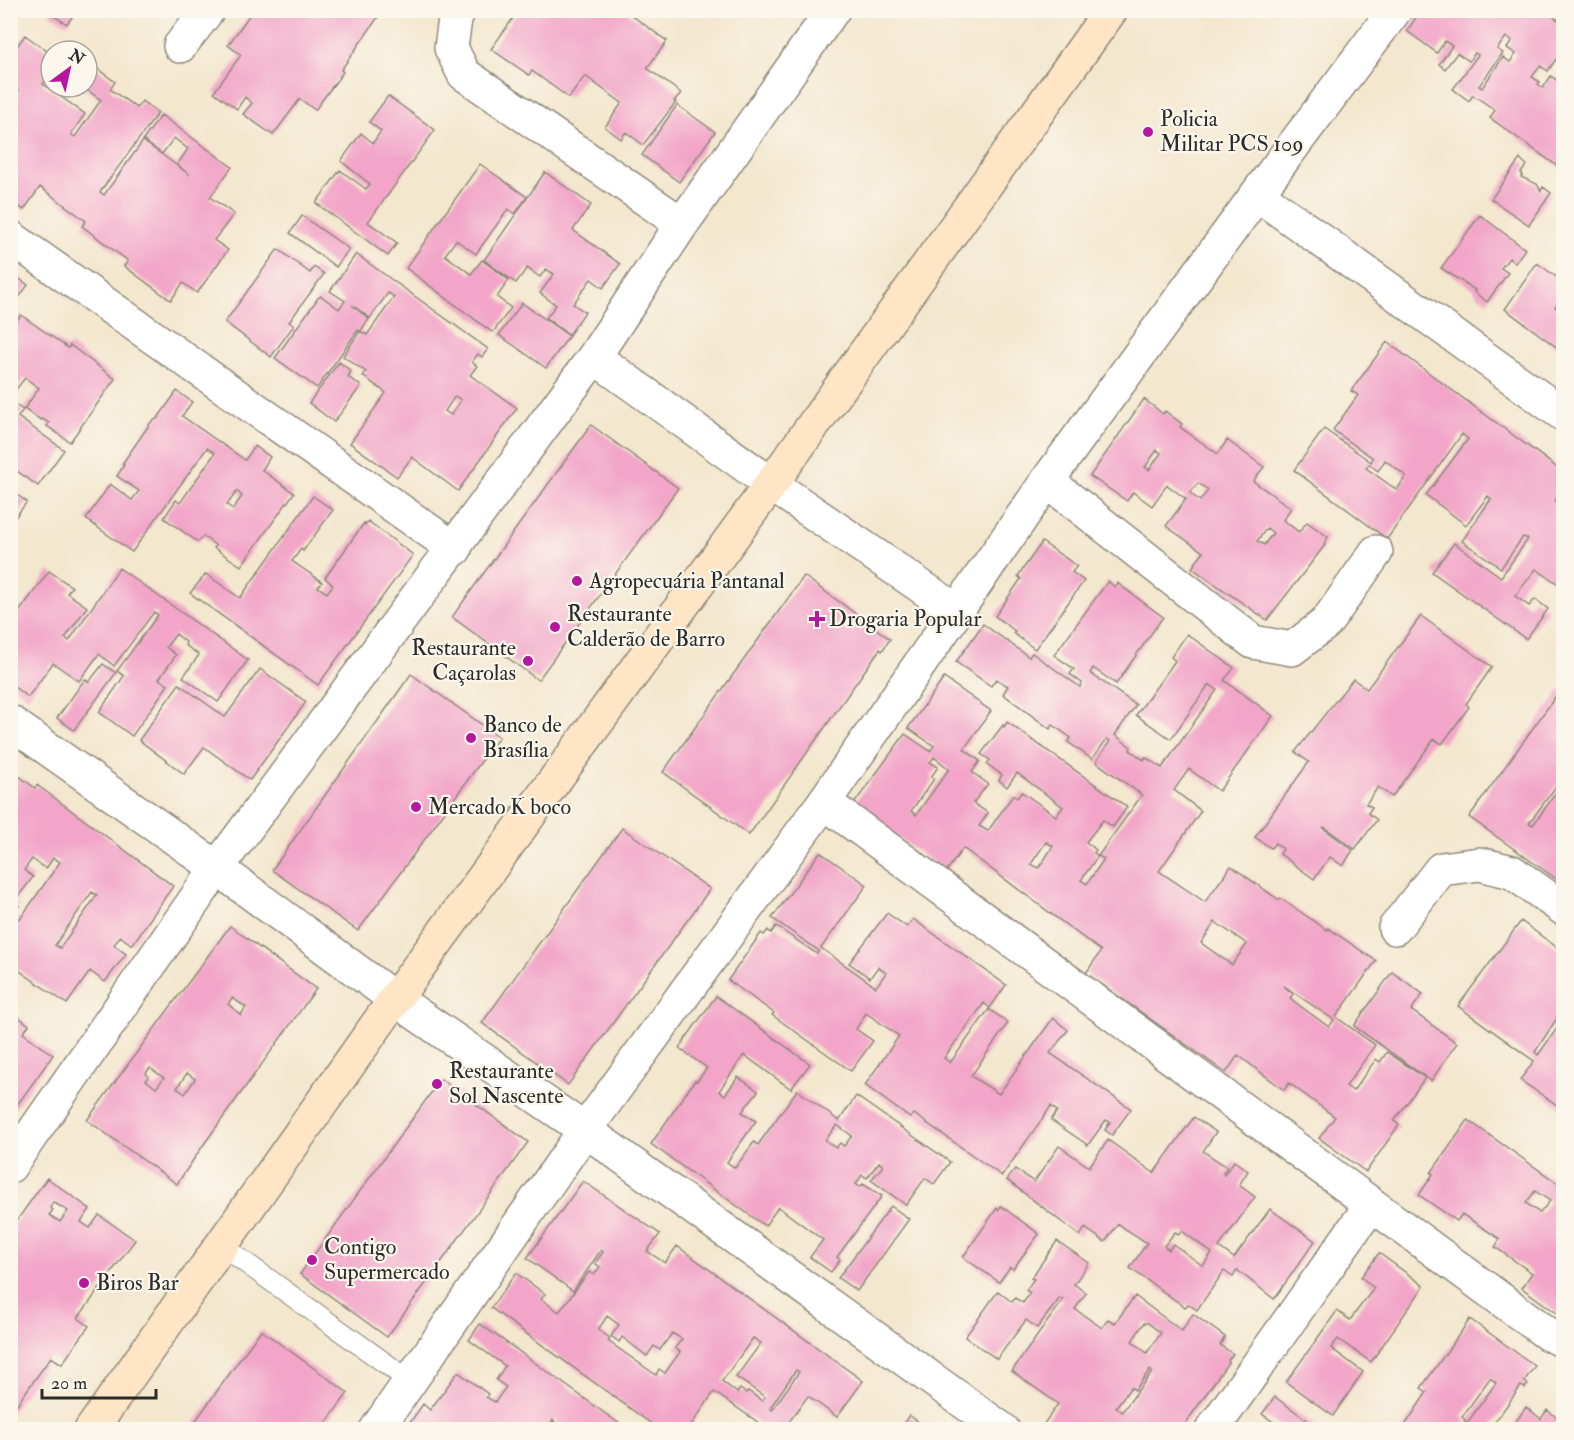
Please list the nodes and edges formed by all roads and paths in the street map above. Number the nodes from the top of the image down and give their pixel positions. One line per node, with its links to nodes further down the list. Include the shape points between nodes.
1 (208, 10): 6 (street)
2 (459, 10): 8 (street, via 451,48 464,74)
3 (833, 10): 8 (street)
4 (1111, 10): 13 (street)
5 (1395, 10): 7 (street)
6 (180, 46)
7 (1257, 194): 11 (street); 12 (street)
8 (682, 224): 10 (street)
9 (10, 237): 14 (street)
10 (594, 357): 13 (street); 14 (street)
11 (1563, 415)
12 (1047, 481): 15 (street, via 1253,642 1292,649 1326,623); 16 (street)
13 (771, 484): 16 (street); 22 (street)
14 (454, 549): 19 (street)
15 (1376, 552)
16 (957, 611): 18 (street)
17 (10, 722): 19 (street)
18 (824, 802): 23 (street); 25 (street)
19 (218, 868): 22 (street); 24 (street)
20 (1563, 909): 21 (street, via 1512,872 1480,864 1441,869)
21 (1395, 928)
22 (395, 999): 23 (street); 26 (street)
23 (585, 1130): 28 (street); 31 (street)
24 (10, 1166)
25 (1371, 1205): 27 (street); 32 (street)
26 (221, 1245): 28 (lane); 29 (street)
27 (1563, 1341)
28 (410, 1381): 30 (street)
29 (91, 1430)
30 (376, 1430)
31 (1003, 1430)
32 (1212, 1430)

